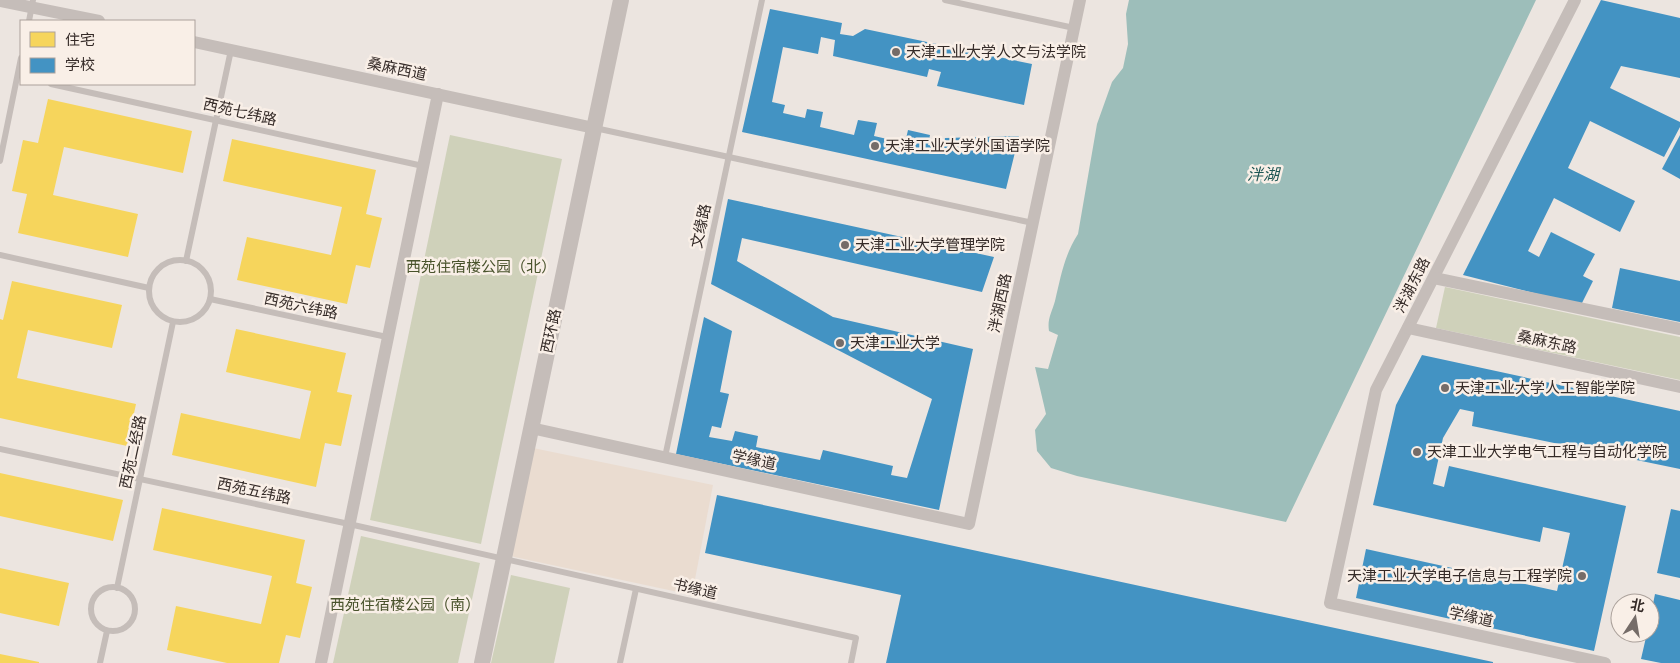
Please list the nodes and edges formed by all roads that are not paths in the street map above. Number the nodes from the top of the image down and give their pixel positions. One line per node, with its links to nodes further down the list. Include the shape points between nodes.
1 (621, 0): 17 (street, 西环路)
2 (762, 0): 18 (lane, 文缘路)
3 (945, 0): 10 (lane)
4 (1080, 0): 10 (street, 泮湖西路)
5 (1575, 0): 24 (street, 泮湖东路)
6 (0, 2): 7 (street)
7 (33, 3): 8 (lane); 9 (street)
8 (29, 20)
9 (95, 20)
10 (1074, 28): 21 (street, 泮湖西路)
11 (195, 42): 12 (street, 桑麻西道)
12 (231, 50): 15 (street, 桑麻西道); 16 (lane)
13 (19, 77): 19 (lane)
14 (56, 85): 16 (lane, 西苑七纬路)
15 (438, 94): 17 (street, 桑麻西道); 20 (street)
16 (216, 120): 20 (lane, 西苑七纬路); 23 (lane)
17 (594, 128): 18 (lane); 32 (street, 西环路)
18 (728, 157): 21 (lane); 34 (lane, 文缘路)
19 (0, 161)
20 (422, 166): 30 (street)
21 (1034, 223): 37 (street, 泮湖西路)
22 (0, 255): 25 (lane)
23 (186, 261): 25 (lane, via 162,266 155,272); 26 (lane, via 201,268 206,275 210,283)
24 (1434, 278): 28 (street, 泮湖东路); 29 (street)
25 (149, 288): 27 (lane, via 152,306)
26 (210, 299): 27 (lane, via 206,308 192,320); 30 (lane, 西苑六纬路)
27 (173, 322): 35 (lane, 西苑二经路)
28 (1408, 328): 31 (street, 桑麻东路); 41 (street, 泮湖东路, via 1376,390)
29 (1680, 329)
30 (387, 337): 36 (street)
31 (1680, 387)
32 (531, 428): 34 (street, 学缘道); 38 (street, 西环路)
33 (0, 449): 35 (lane, 西苑五纬路)
34 (665, 457): 37 (street, 学缘道)
35 (140, 480): 36 (lane, 西苑五纬路); 39 (lane, 西苑二经路)
36 (349, 524): 38 (lane, 西苑五纬路); 44 (street)
37 (969, 524)
38 (504, 559): 40 (lane, 书缘道); 45 (street, 西环路)
39 (116, 588): 42 (lane, via 100,591 92,602 95,622); 42 (lane, via 132,598 135,613 128,626)
40 (636, 589): 46 (lane); 47 (lane, 书缘道, via 856,638)
41 (1330, 603): 48 (street, 学缘道)
42 (107, 631): 43 (lane)
43 (100, 663)
44 (320, 663)
45 (482, 663)
46 (620, 663)
47 (852, 663)
48 (1605, 663)

